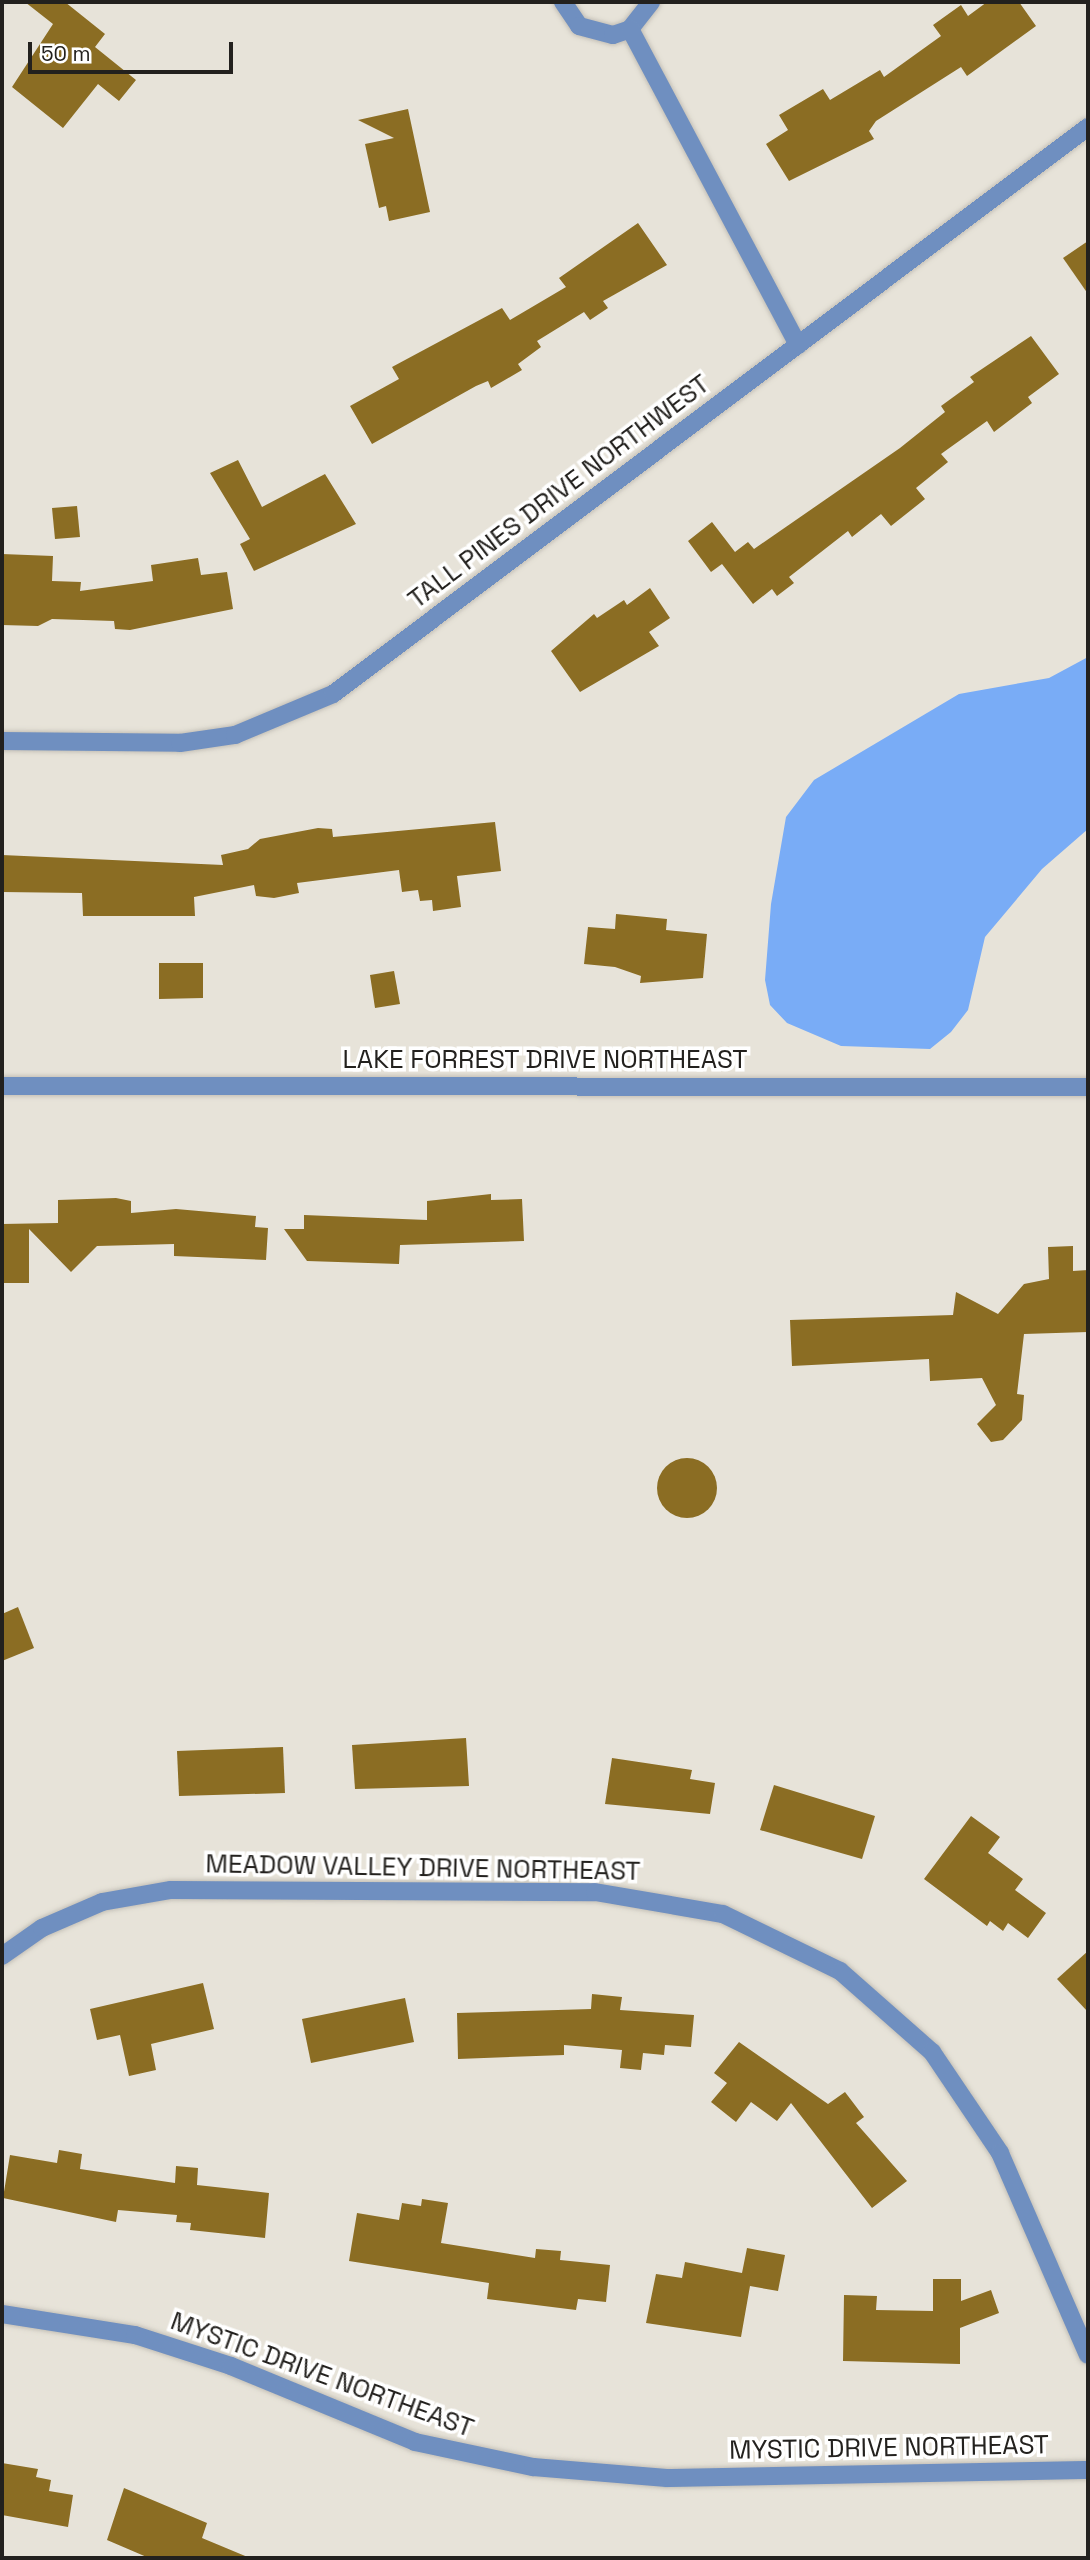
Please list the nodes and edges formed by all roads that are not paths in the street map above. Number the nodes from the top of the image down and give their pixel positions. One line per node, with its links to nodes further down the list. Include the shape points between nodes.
1 (563, 2): 3 (street, via 579,26 599,35)
2 (650, 2): 3 (street)
3 (631, 29): 5 (street)
4 (1088, 127): 5 (street, TALL PINES DRIVE NORTHWEST)
5 (798, 345): 6 (street, TALL PINES DRIVE NORTHWEST, via 334,694 293,716 235,735 180,743)
6 (2, 741)
7 (2, 1086): 8 (street, LAKE FORREST DRIVE NORTHEAST)
8 (1088, 1087)
9 (2, 1956): 11 (street, MEADOW VALLEY DRIVE NORTHEAST, via 42,1928 103,1902 171,1890 595,1892 723,1914 840,1971 932,2052 1000,2153)
10 (2, 2314): 12 (street, MYSTIC DRIVE NORTHEAST, via 135,2336 231,2366 415,2442 533,2467 667,2478)
11 (1088, 2356)
12 (1088, 2470)

